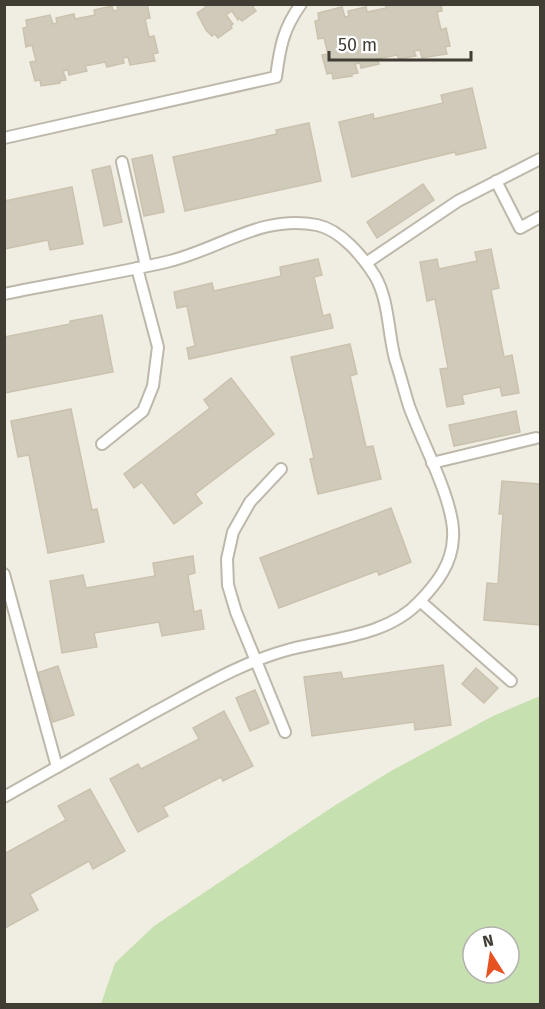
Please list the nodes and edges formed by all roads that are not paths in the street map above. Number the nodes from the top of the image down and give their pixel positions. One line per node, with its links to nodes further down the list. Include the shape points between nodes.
1 (301, 4): 2 (lane, via 288,22 276,77)
2 (4, 138)
3 (540, 159): 5 (lane)
4 (122, 162): 8 (lane)
5 (496, 181): 6 (lane, via 520,228); 7 (lane, via 458,201)
6 (540, 218)
7 (366, 263): 8 (lane, via 358,251 322,226 295,222 264,226 170,261); 12 (lane, via 383,298 400,374)
8 (141, 267): 9 (lane); 11 (lane, via 158,346 153,386 143,411)
9 (4, 294)
10 (536, 438): 12 (lane)
11 (102, 444)
12 (432, 463): 15 (lane, via 452,518 453,538 439,582)
13 (281, 469): 17 (lane, via 250,502 233,532 227,559 228,585)
14 (4, 574): 16 (lane)
15 (420, 602): 17 (lane, via 398,620 370,631); 18 (lane)
16 (8, 605): 20 (lane)
17 (257, 661): 19 (lane); 20 (lane, via 234,669)
18 (511, 681)
19 (285, 732)
20 (57, 767): 21 (lane)
21 (4, 797)

